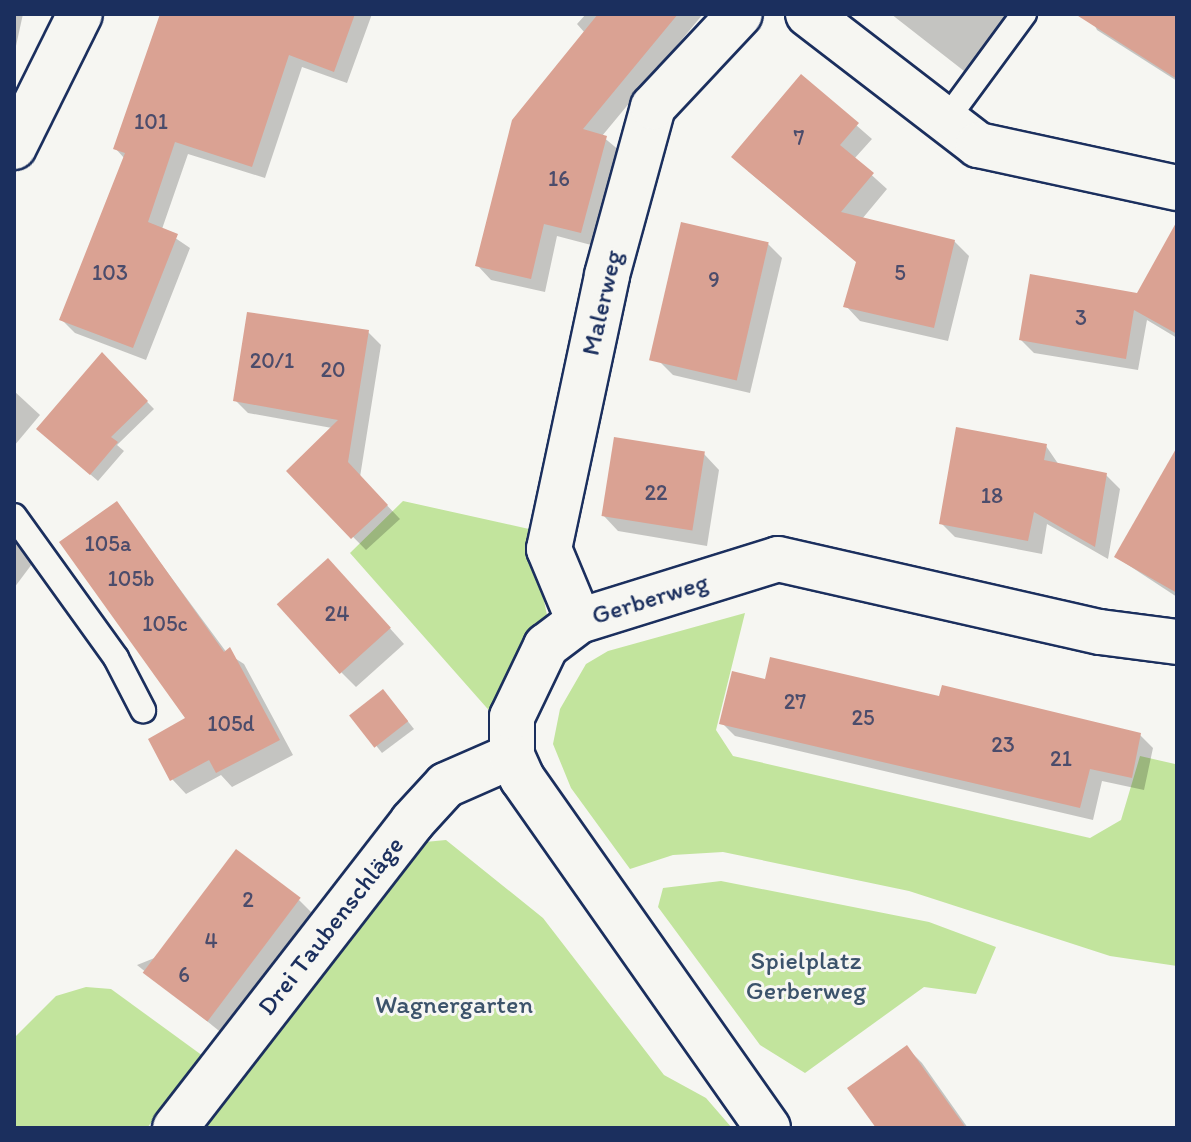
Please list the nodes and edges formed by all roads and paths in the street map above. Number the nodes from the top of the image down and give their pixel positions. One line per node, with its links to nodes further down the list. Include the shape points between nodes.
1 (80, 14): 6 (street)
2 (740, 14): 9 (street, Malerweg, via 653,107 607,275 549,549)
3 (808, 14): 5 (street)
4 (1024, 14): 5 (lane)
5 (946, 120): 7 (street, via 978,145)
6 (14, 147)
7 (1177, 188)
8 (14, 516): 11 (lane, via 116,658)
9 (579, 621): 10 (street, Gerberweg, via 778,559 1100,632); 12 (street, Gerberweg, via 546,646 524,680 512,717)
10 (1177, 642)
11 (143, 710)
12 (512, 756): 13 (street, Drei Taubenschläge, via 446,785 412,822); 14 (street)
13 (175, 1128)
14 (768, 1128)

